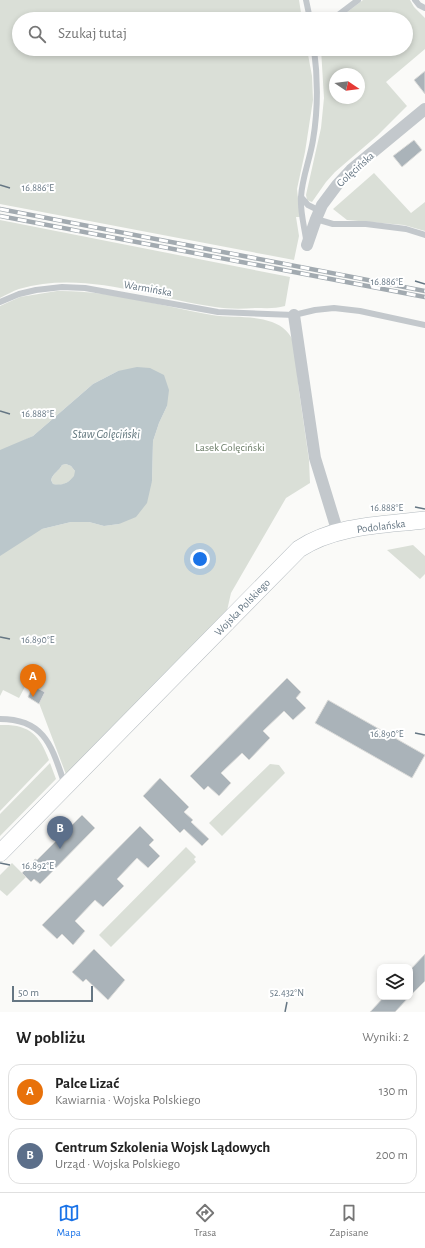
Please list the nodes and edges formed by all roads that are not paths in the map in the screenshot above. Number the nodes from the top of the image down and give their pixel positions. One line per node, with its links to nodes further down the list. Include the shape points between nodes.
1 (306, 0): 5 (lane)
2 (358, 0): 6 (lane)
3 (416, 0): 4 (lane, via 419,6)
4 (425, 8)
5 (309, 12)
6 (342, 12)
7 (315, 56): 9 (lane, via 316,120)
8 (425, 109): 10 (street, Golęcińska, via 342,178)
9 (301, 198): 10 (lane); 12 (lane)
10 (318, 215): 11 (lane, via 333,224 366,224 406,229); 12 (street, Golęcińska)
11 (425, 235)
12 (307, 245)
13 (0, 302): 14 (lane, Warmińska, via 36,290 85,288 218,312)
14 (294, 316): 15 (lane, Warmińska, via 334,308); 17 (street, via 315,458)
15 (425, 324)
16 (425, 520): 17 (street, Podolańska)
17 (338, 533): 19 (street, Wojska Polskiego, via 310,542 299,549)
18 (0, 719): 19 (lane, via 24,723 41,732 48,742)
19 (65, 787): 20 (street, Wojska Polskiego)
20 (0, 853)

